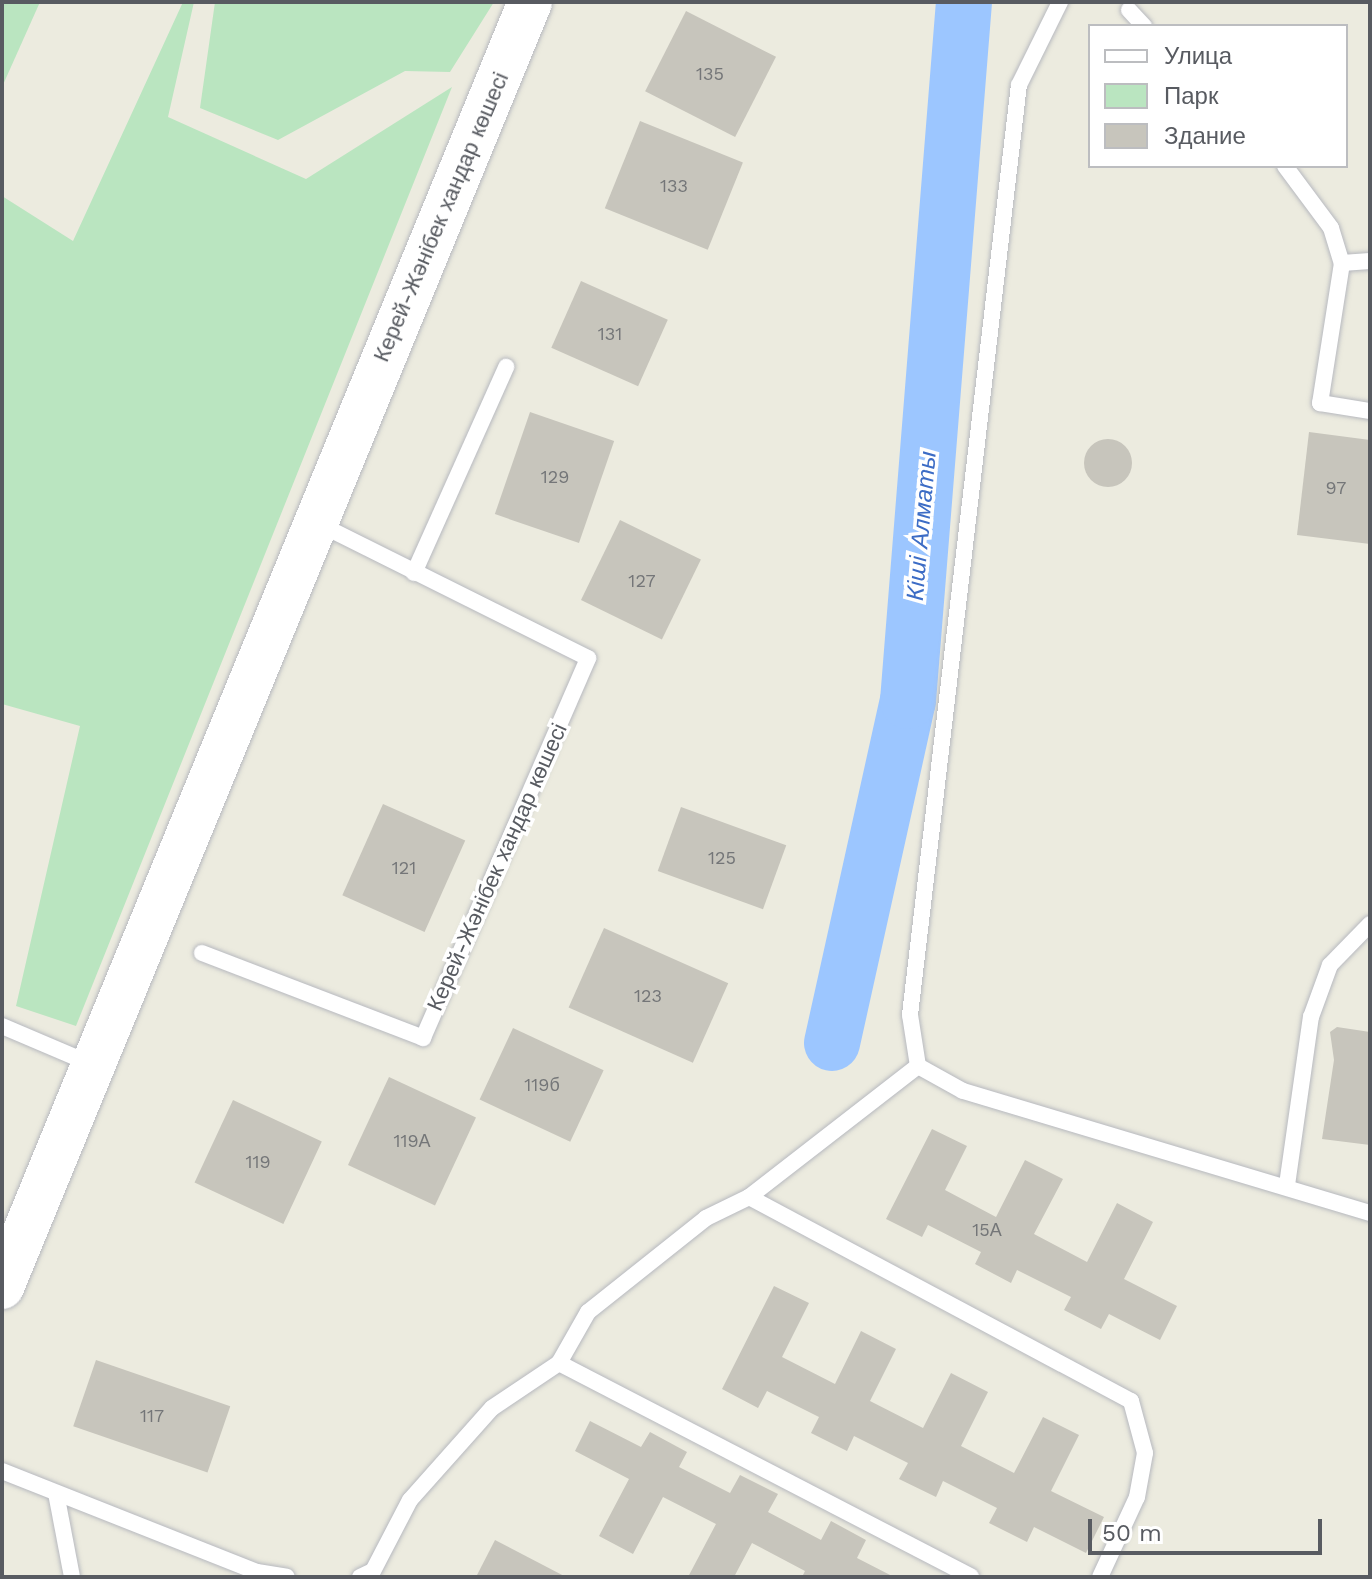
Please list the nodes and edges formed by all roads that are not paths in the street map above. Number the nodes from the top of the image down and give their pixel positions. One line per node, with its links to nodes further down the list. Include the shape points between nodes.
1 (530, 2): 10 (main road, Керей-Жәнібек хандар көшесі)
2 (1060, 2): 16 (lane, via 1019,85 910,1015)
3 (1129, 10): 4 (lane)
4 (1142, 24)
5 (1286, 168): 7 (lane, via 1331,228)
6 (1370, 261): 7 (lane)
7 (1342, 263): 9 (lane, via 1320,403)
8 (506, 367): 11 (lane)
9 (1370, 411)
10 (314, 522): 11 (lane, Керей-Жәнібек хандар көшесі); 15 (main road, Керей-Жәнібек хандар көшесі)
11 (414, 573): 13 (lane, Керей-Жәнібек хандар көшесі, via 588,658 423,1038)
12 (1370, 924): 17 (lane, via 1330,965 1311,1017)
13 (202, 953)
14 (2, 1026): 15 (lane)
15 (93, 1064): 20 (main road, Керей-Жәнібек хандар көшесі)
16 (918, 1066): 17 (lane, via 963,1091); 18 (lane)
17 (1287, 1185): 19 (lane)
18 (749, 1197): 21 (lane, via 706,1218 588,1312); 28 (lane, via 1131,1401 1145,1453 1137,1497)
19 (1370, 1213)
20 (2, 1287)
21 (559, 1363): 26 (lane, via 492,1408 410,1500 373,1571); 27 (lane)
22 (2, 1471): 23 (lane)
23 (56, 1493): 24 (lane); 25 (lane, via 257,1572)
24 (72, 1577)
25 (287, 1577)
26 (360, 1577)
27 (971, 1577)
28 (1100, 1577)

